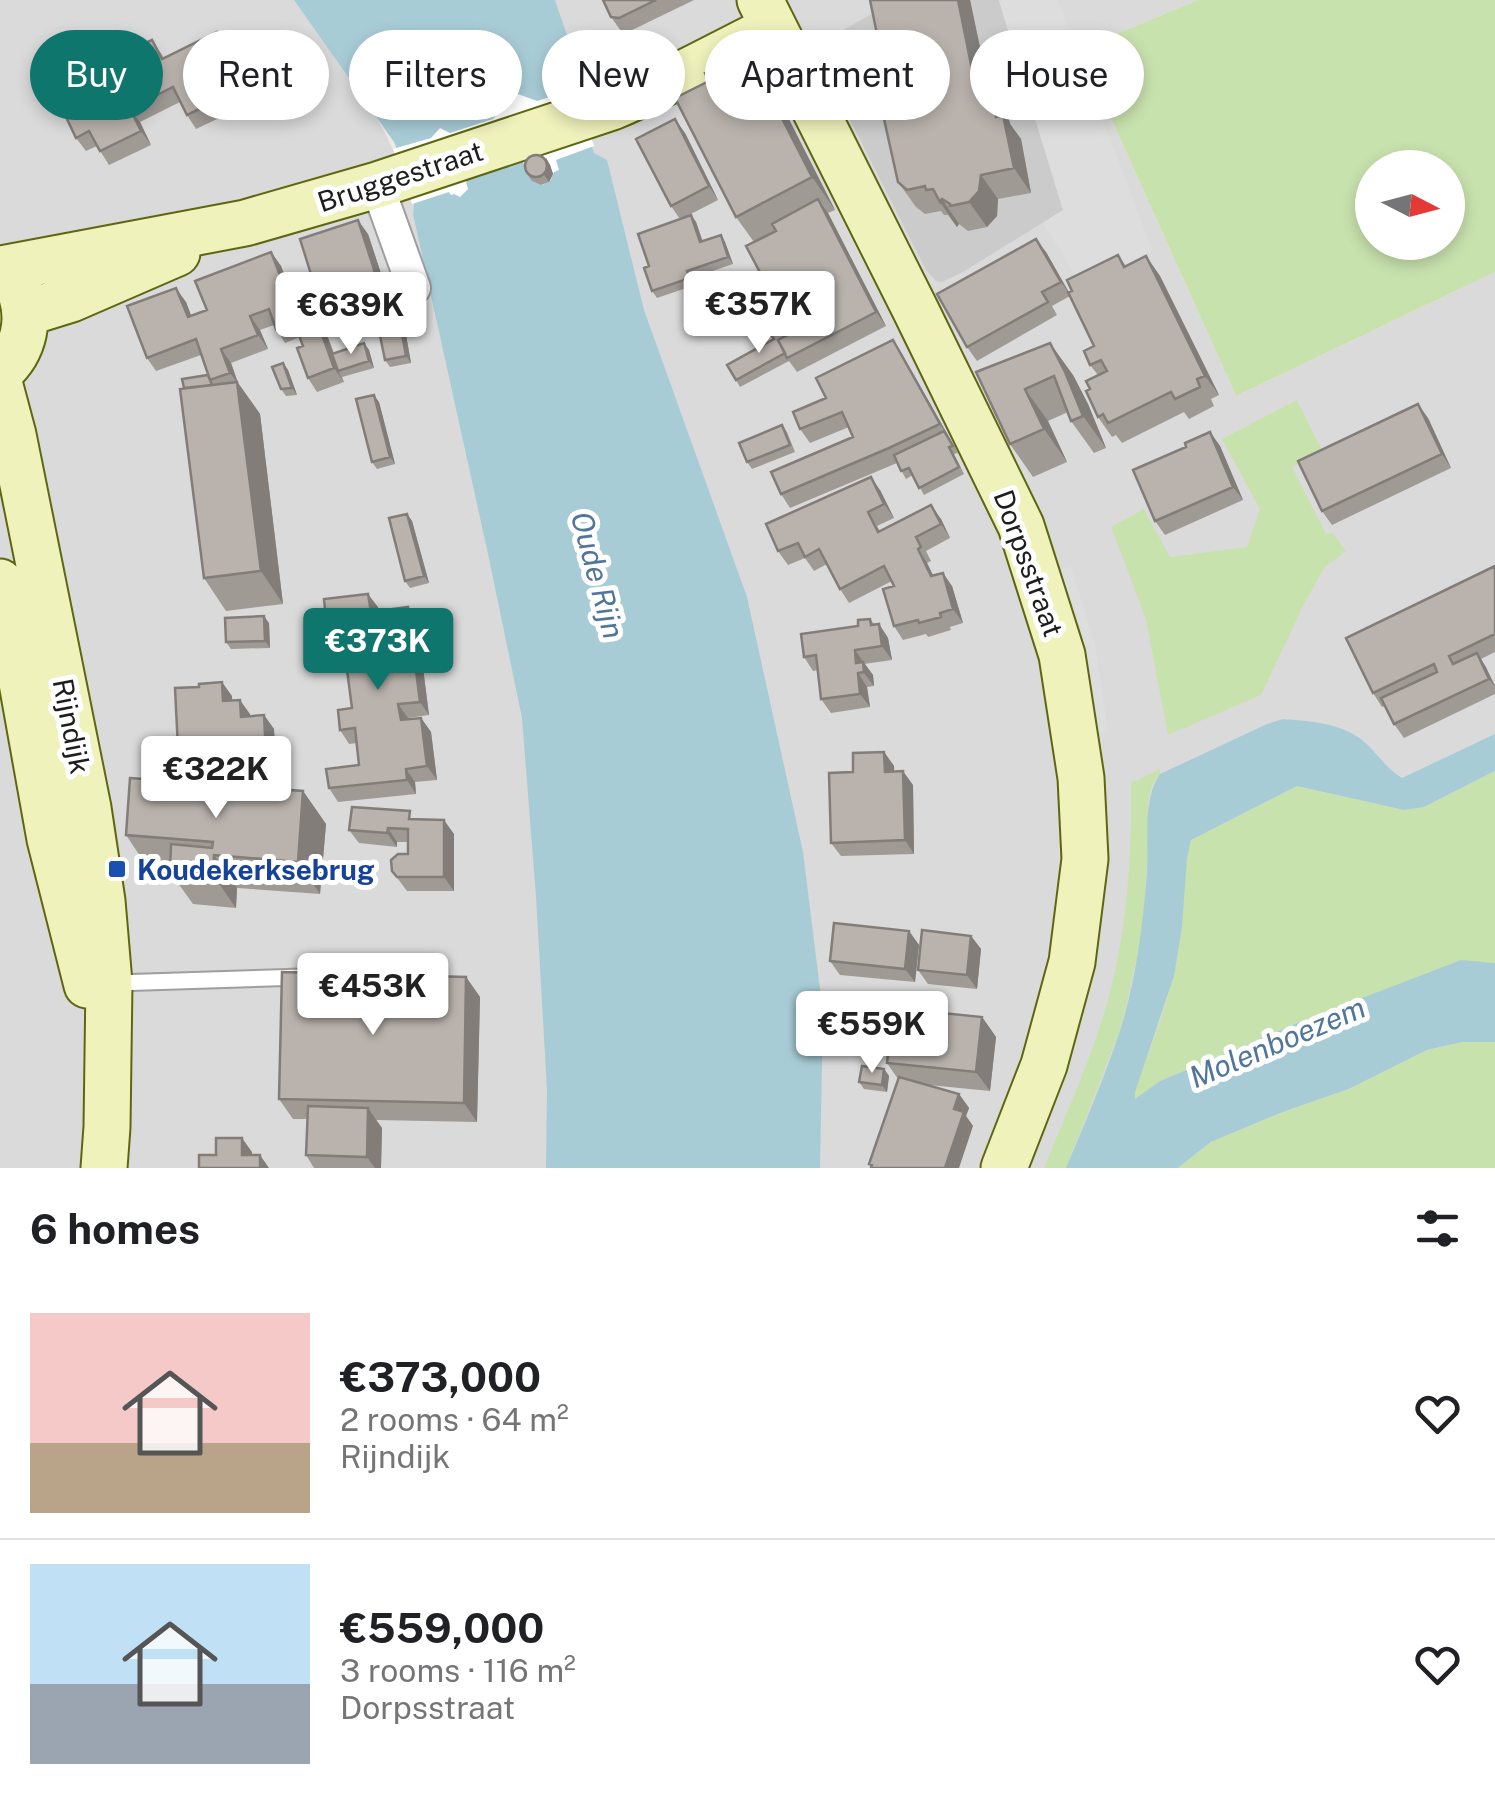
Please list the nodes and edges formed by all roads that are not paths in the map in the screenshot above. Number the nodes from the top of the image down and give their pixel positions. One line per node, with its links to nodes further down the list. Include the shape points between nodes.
1 (767, 14): 2 (street, Bruggestraat, via 647,92); 15 (street, Dorpsstraat, via 1020,526 1062,655 1082,778 1085,859 1072,962 1044,1065)
2 (390, 180): 3 (street, Bruggestraat); 5 (street)
3 (245, 223): 4 (street, Bruggestraat); 6 (street, Bruggestraat, via 100,288)
4 (3, 266): 6 (street, via 16,280)
5 (414, 288)
6 (26, 313): 7 (street, via 22,341)
7 (0, 372)
8 (0, 386): 13 (street, Rijndijk, via 88,808 102,901)
9 (1, 590): 13 (street, Rijndijk, via 50,839)
10 (419, 974): 12 (lane)
11 (325, 976): 13 (lane)
12 (344, 976)
13 (98, 984): 14 (street, Rijndijk, via 108,1070)
14 (104, 1168)
15 (1004, 1168)

